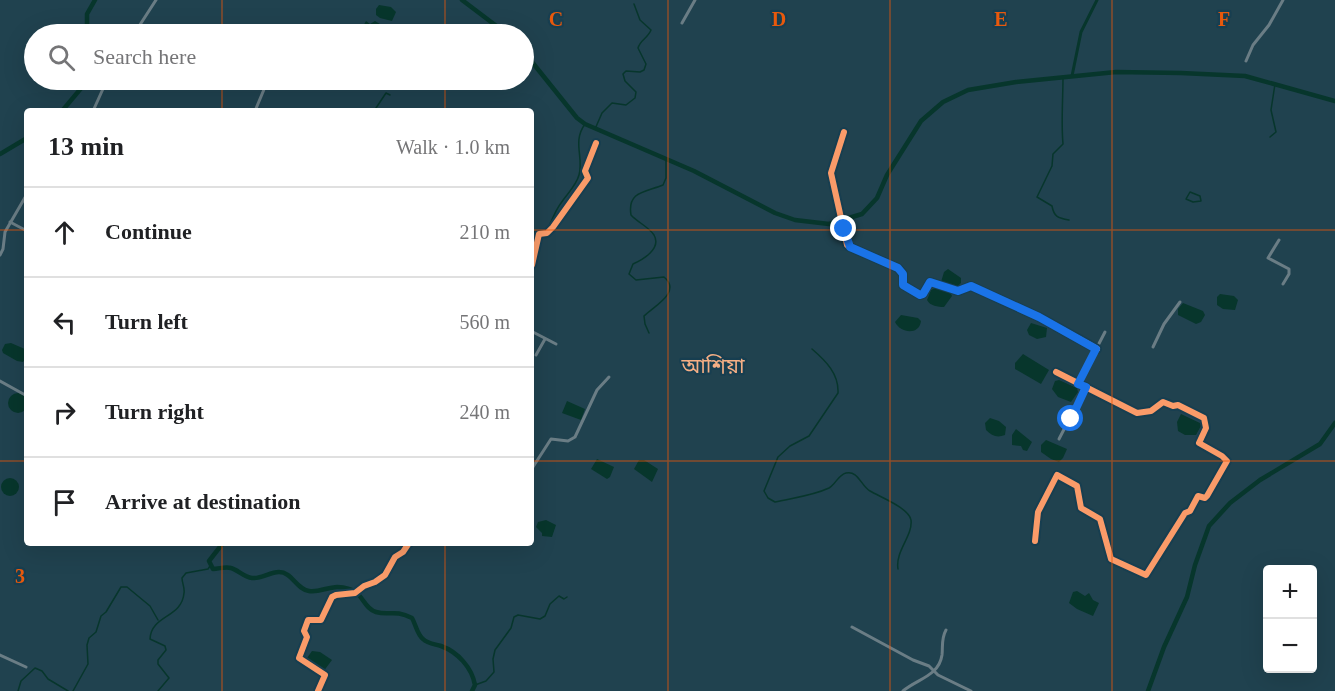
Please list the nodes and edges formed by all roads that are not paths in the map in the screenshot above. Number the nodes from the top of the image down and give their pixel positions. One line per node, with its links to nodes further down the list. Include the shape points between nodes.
1 (156, 0): 5 (street)
2 (695, 0): 4 (street)
3 (1283, 0): 6 (street)
4 (682, 23)
5 (140, 24)
6 (1246, 61)
7 (102, 90): 9 (street)
8 (264, 90): 10 (street)
9 (94, 108)
10 (256, 108)
11 (844, 132): 26 (street, via 831,173 850,247 898,268 905,288 920,295 930,282 958,291 971,286)
12 (596, 143): 18 (street, via 585,171 588,178 553,227 539,234)
13 (24, 199): 14 (street)
14 (10, 222): 15 (street); 17 (street)
15 (24, 229)
16 (1279, 240): 19 (street, via 1269,258 1289,269)
17 (0, 255)
18 (534, 256)
19 (1284, 284)
20 (1180, 302): 25 (street)
21 (1105, 332): 26 (street)
22 (534, 334): 23 (street)
23 (545, 339): 24 (street); 27 (street)
24 (556, 344)
25 (1153, 347)
26 (1096, 349): 31 (street)
27 (536, 355)
28 (1056, 372): 31 (street)
29 (609, 377): 35 (street, via 597,390 575,437 568,441 551,439)
30 (0, 381): 33 (street)
31 (1078, 384): 32 (street)
32 (1086, 387): 34 (street); 36 (street, via 1137,413 1151,411 1163,402 1204,418 1206,428 1199,443 1227,461 1207,496 1198,496 1185,513 1146,575 1111,559 1100,519 1081,508 1077,486 1057,475 1038,512)
33 (24, 394)
34 (1059, 439)
35 (534, 465)
36 (1035, 541)
37 (407, 546): 43 (street, via 385,575 355,593 332,597 321,620 309,620 299,658 324,674)
38 (852, 627): 42 (street)
39 (946, 630): 42 (street, via 941,660)
40 (0, 655): 41 (street)
41 (26, 667)
42 (934, 671): 44 (street); 45 (street)
43 (318, 691)
44 (903, 691)
45 (971, 691)

